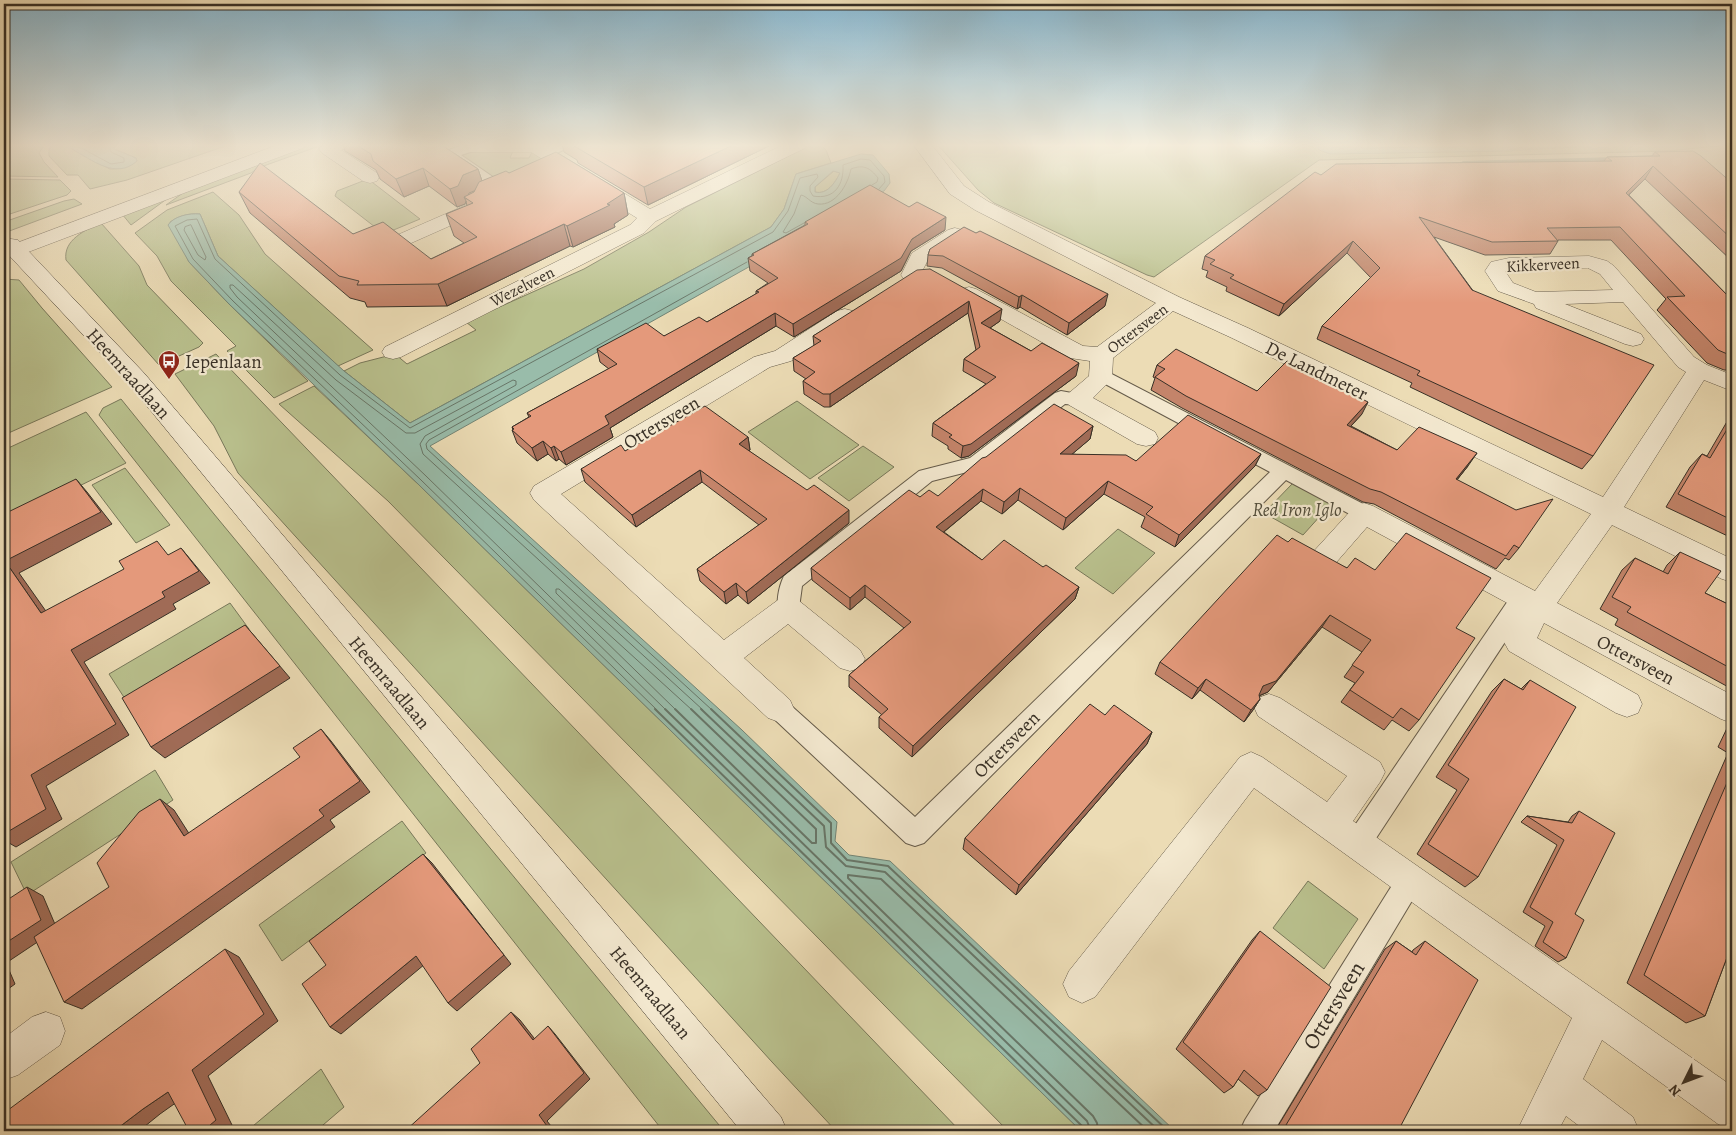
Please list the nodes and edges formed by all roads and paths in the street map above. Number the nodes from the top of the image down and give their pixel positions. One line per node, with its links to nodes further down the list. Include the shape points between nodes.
1 (131, 197): 10 (street)
2 (146, 197): 10 (street)
3 (482, 197): 9 (street, via 477,199 474,208)
4 (613, 197): 7 (street)
5 (690, 197): 7 (street, Wezelveen)
6 (968, 197): 13 (street, De Landmeter)
7 (649, 217): 16 (street, Wezelveen, via 637,229)
8 (955, 234): 17 (street, Ottersveen, via 919,258 923,279)
9 (402, 240)
10 (11, 244): 43 (street, Heemraadlaan, via 136,378)
11 (1629, 296): 12 (street, Kikkerveen); 12 (street, Kikkerveen, via 1608,270 1594,263 1509,264 1496,269 1505,287); 18 (street, Kikkerveen, via 1686,362)
12 (1534, 298): 15 (street, Kikkerveen)
13 (1172, 302): 17 (street, Ottersveen); 23 (street, De Landmeter)
14 (863, 305): 29 (street, Ottersveen, via 783,356 762,362 543,493)
15 (1633, 338)
16 (393, 352)
17 (1101, 365): 20 (street, Ottersveen, via 1100,379); 22 (street)
18 (1699, 370): 19 (street, Kikkerveen); 23 (street)
19 (1732, 383)
20 (1077, 399): 21 (street); 28 (street, via 1061,397 976,463 926,476 792,582)
21 (1146, 438)
22 (1283, 471): 24 (street); 33 (street, Ottersveen, via 915,834)
23 (1608, 511): 26 (street, De Landmeter); 27 (street)
24 (1364, 513): 25 (street); 27 (street, Ottersveen)
25 (1324, 558)
26 (1732, 570)
27 (1530, 603): 31 (street, via 1519,642); 34 (street, Ottersveen); 35 (street)
28 (788, 608): 29 (street); 30 (street)
29 (722, 658): 33 (street, Ottersveen)
30 (850, 660)
31 (1627, 704)
32 (1269, 707): 35 (street, via 1369,772)
33 (779, 709)
34 (1732, 710)
35 (1345, 833): 36 (street); 37 (street, via 1251,766)
36 (1410, 880): 38 (street); 44 (street, Ottersveen)
37 (1082, 984)
38 (1595, 1012): 41 (street); 42 (street)
39 (46, 1031): 40 (street)
40 (4, 1061)
41 (1559, 1086): 45 (street); 46 (street)
42 (1732, 1110)
43 (767, 1131)
44 (1256, 1131)
45 (1537, 1131)
46 (1619, 1131)

